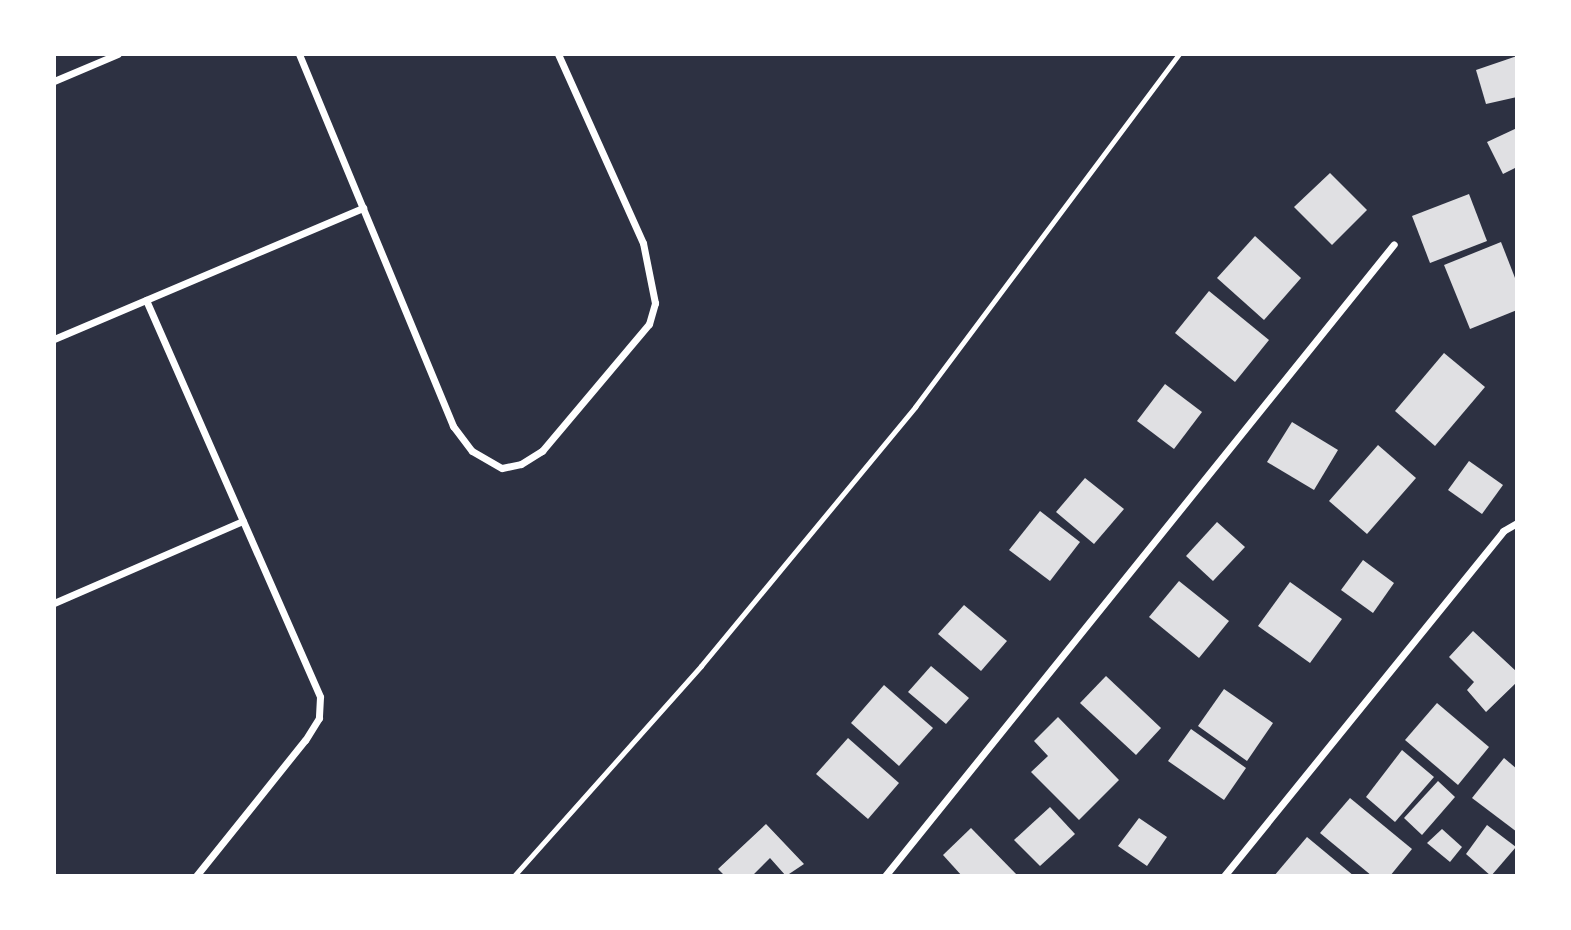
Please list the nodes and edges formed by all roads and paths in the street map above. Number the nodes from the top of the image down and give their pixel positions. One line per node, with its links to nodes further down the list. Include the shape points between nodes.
1 (118, 54): 5 (street)
2 (558, 54): 6 (street, via 643,243 655,303 649,324 542,450 521,464 502,468 472,451 453,426)
3 (1179, 54): 15 (path, via 915,407 701,666)
4 (301, 55): 6 (street)
5 (54, 80)
6 (363, 208): 8 (street)
7 (1394, 244): 13 (street)
8 (146, 300): 9 (street); 10 (street)
9 (54, 339)
10 (243, 521): 12 (street); 14 (street, via 320,697 319,718)
11 (1517, 523): 17 (street, via 1503,531)
12 (54, 603)
13 (887, 873): 16 (street)
14 (196, 876)
15 (514, 876)
16 (897, 876)
17 (1224, 876)

